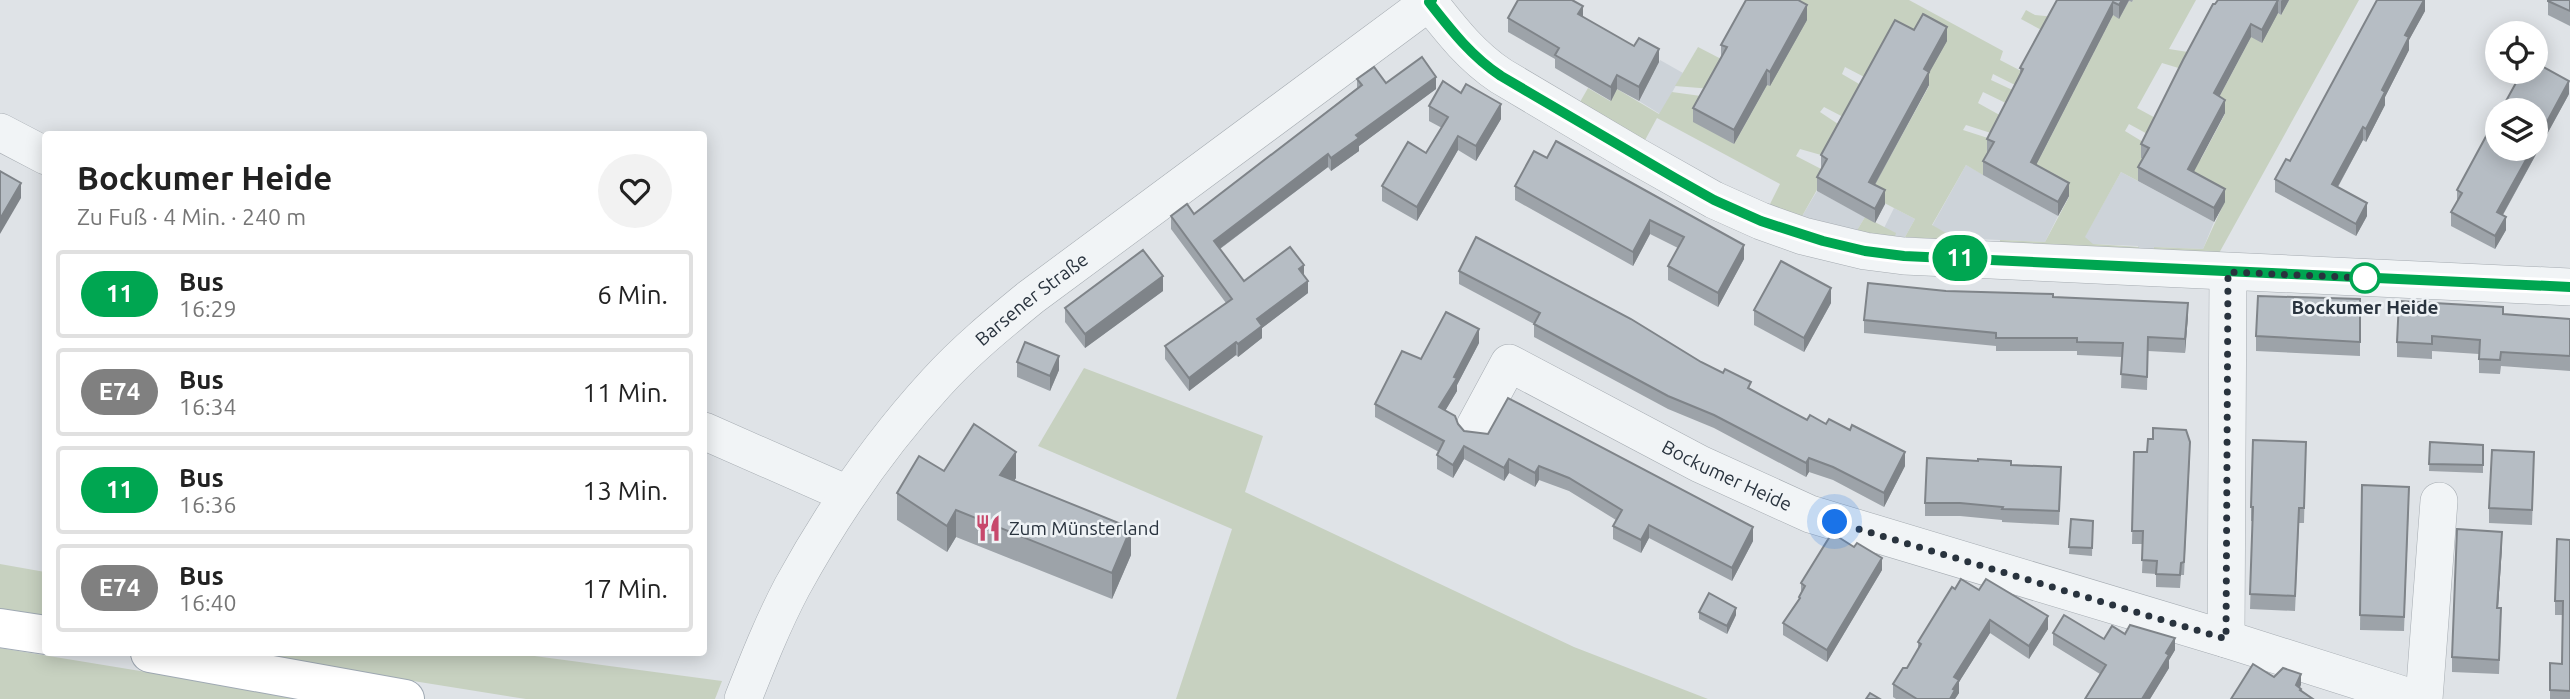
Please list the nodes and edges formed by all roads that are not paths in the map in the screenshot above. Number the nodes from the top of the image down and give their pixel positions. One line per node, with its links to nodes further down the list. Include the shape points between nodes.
1 (1430, 1): 4 (street, via 1482,64 1714,200 1792,232 1904,256); 8 (street, Barsener Straße, via 979,340 890,438)
2 (0, 132): 3 (street)
3 (42, 154)
4 (2228, 272): 5 (street); 12 (street)
5 (2570, 287)
6 (1475, 426): 12 (street, Bockumer Heide, via 1509,363 1700,464 1810,514)
7 (707, 431): 8 (street)
8 (847, 495): 15 (street, Barsener Straße, via 793,587)
9 (2439, 500): 17 (street)
10 (0, 628): 11 (main road)
11 (42, 634)
12 (2226, 639): 16 (street, Bockumer Heide)
13 (167, 656): 14 (main road)
14 (405, 699)
15 (743, 699)
16 (2416, 699)
17 (2424, 699)

